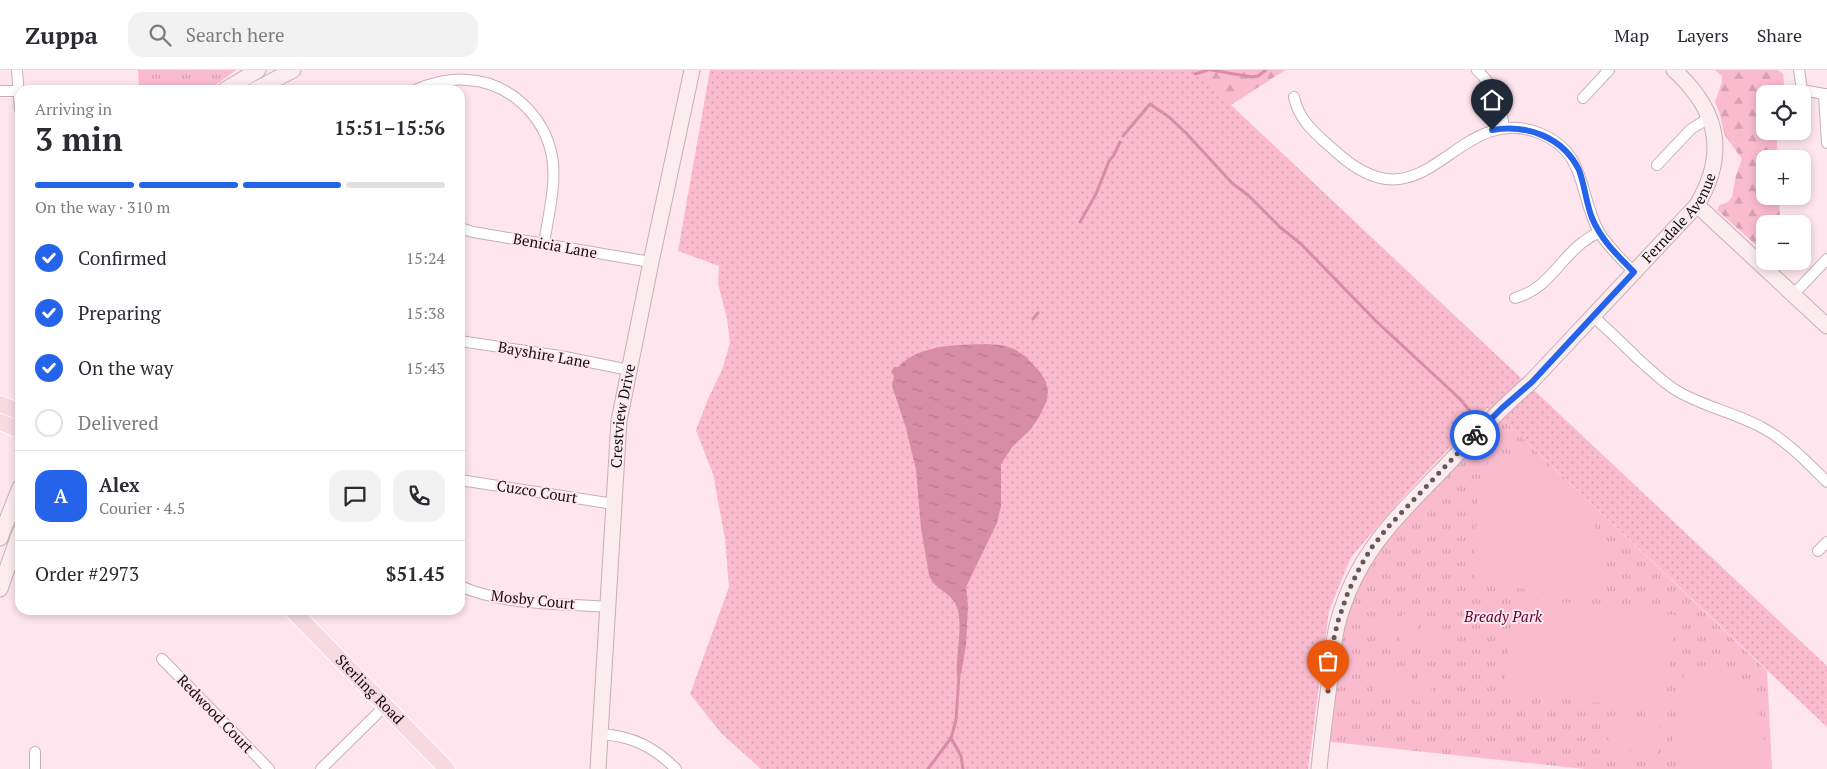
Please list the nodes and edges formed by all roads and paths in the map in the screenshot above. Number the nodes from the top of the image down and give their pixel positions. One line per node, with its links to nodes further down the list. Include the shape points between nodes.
1 (17, 70): 9 (street)
2 (258, 70): 10 (street)
3 (293, 70): 11 (street)
4 (692, 70): 27 (street, Crestview Drive)
5 (1477, 70): 19 (street, via 1497,96)
6 (1609, 70): 17 (street)
7 (1674, 70): 18 (street, Ferndale Avenue, via 1697,93)
8 (1799, 70): 15 (street, via 1802,90)
9 (18, 85)
10 (233, 85)
11 (265, 85)
12 (430, 85): 25 (street, via 453,80 481,82 508,93 530,111 541,127 552,156 553,183)
13 (15, 90): 14 (street)
14 (0, 91)
15 (1826, 94): 20 (street)
16 (1294, 97): 19 (street, via 1307,125 1349,164 1361,172 1385,179 1414,176 1480,135)
17 (1583, 98)
18 (1709, 118): 21 (street, via 1691,129); 22 (street, Ferndale Avenue, via 1713,131 1714,162)
19 (1504, 128): 24 (street, via 1539,133 1561,147 1578,169)
20 (1827, 143)
21 (1657, 165)
22 (1697, 205): 28 (street, Ferndale Avenue); 29 (street)
23 (465, 229): 25 (street, Benicia Lane)
24 (1600, 232): 28 (street, via 1608,246); 30 (street, via 1582,242 1533,292)
25 (544, 244): 27 (street, Benicia Lane)
26 (1827, 259): 29 (street)
27 (651, 262): 34 (street, Crestview Drive)
28 (1634, 272): 31 (street, Ferndale Avenue)
29 (1793, 295): 32 (street)
30 (1515, 298)
31 (1592, 316): 40 (street, via 1670,386 1701,403 1763,428 1795,451); 61 (street, Ferndale Avenue, via 1532,382 1473,437 1372,547 1353,581 1333,642)
32 (1827, 326)
33 (465, 341): 34 (street, Bayshire Lane)
34 (629, 370): 42 (street, Crestview Drive, via 619,421)
35 (0, 404): 36 (main road)
36 (15, 410)
37 (0, 422): 38 (main road)
38 (15, 428)
39 (465, 481): 42 (street, Cuzco Court)
40 (1827, 482)
41 (15, 500): 43 (street)
42 (614, 504): 49 (street, Crestview Drive)
43 (0, 538)
44 (1827, 542): 46 (street)
45 (15, 546): 48 (street)
46 (1818, 551)
47 (465, 588): 49 (street, Mosby Court, via 506,600)
48 (0, 589)
49 (608, 607): 53 (street, Crestview Drive)
50 (297, 615): 52 (main road, Sterling Road)
51 (162, 659): 56 (street, Redwood Court)
52 (385, 706): 57 (street); 58 (main road, Sterling Road)
53 (601, 734): 59 (street, Crestview Drive); 60 (street, via 640,742)
54 (35, 752): 55 (street)
55 (35, 769)
56 (269, 769)
57 (320, 769)
58 (447, 769)
59 (598, 769)
60 (676, 769)
61 (1319, 769)

